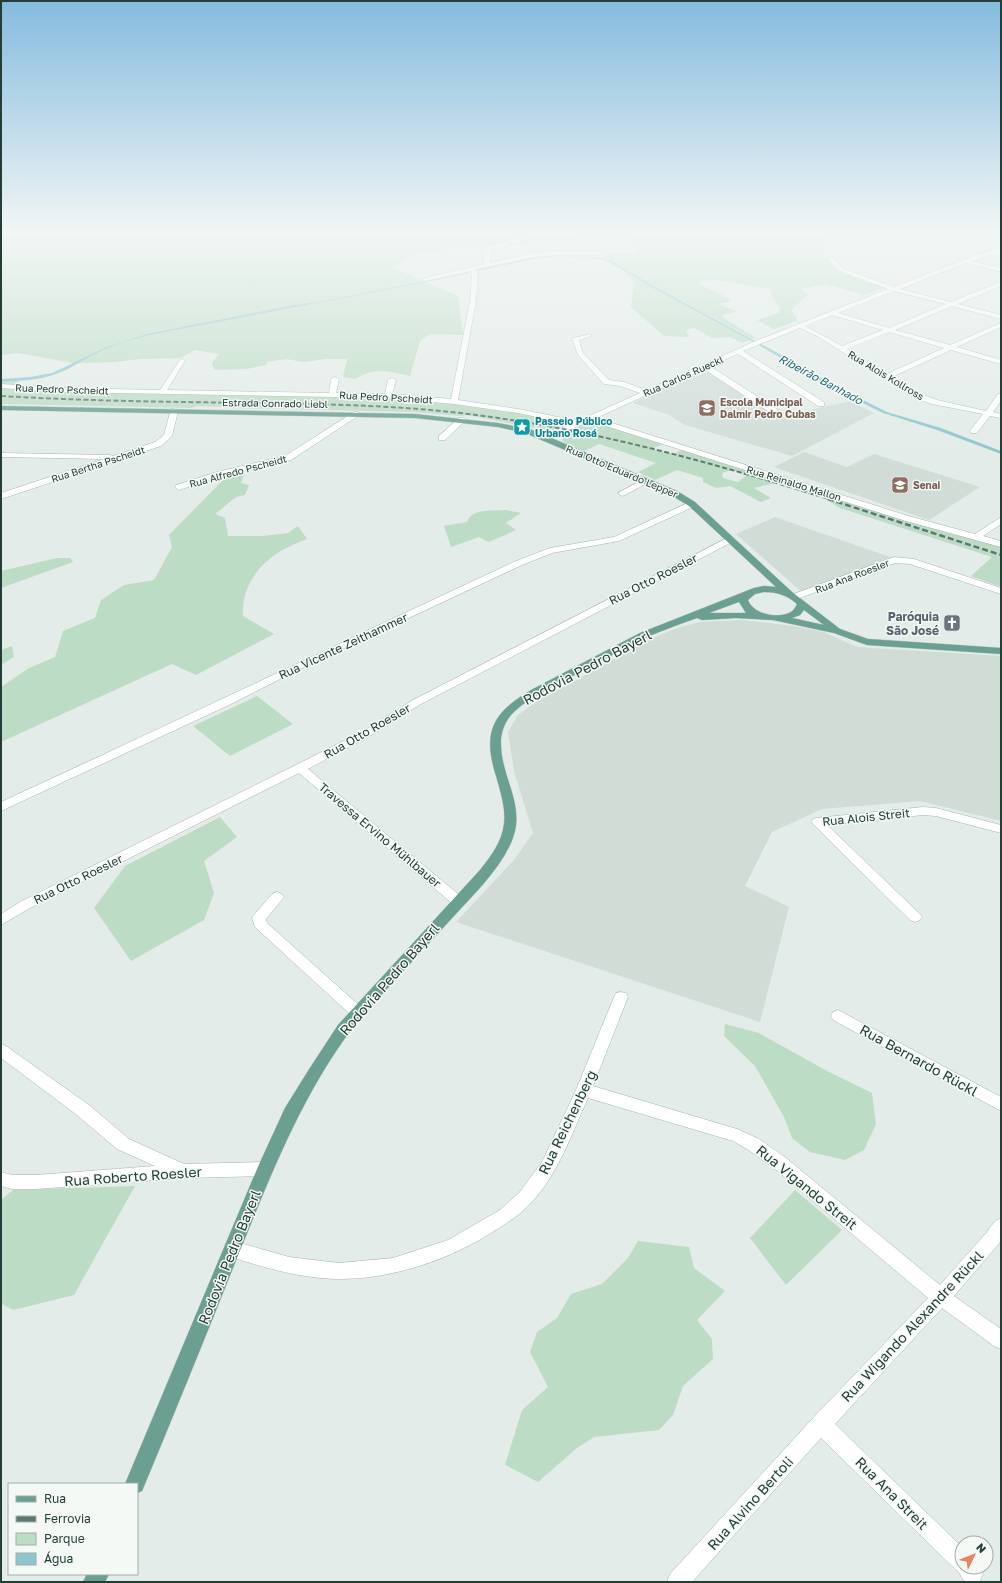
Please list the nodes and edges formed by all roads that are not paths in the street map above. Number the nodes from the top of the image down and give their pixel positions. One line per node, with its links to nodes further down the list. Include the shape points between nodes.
1 (472, 308): 26 (street)
2 (842, 308): 5 (street, Rua Carlos Rueckl)
3 (943, 308): 9 (street)
4 (966, 308): 6 (street)
5 (831, 312): 7 (street, Rua Carlos Rueckl); 9 (street)
6 (1001, 318)
7 (799, 325): 12 (street, Rua Alois Kollross); 13 (street, Rua Carlos Rueckl)
8 (1001, 325): 11 (street)
9 (890, 330): 11 (street); 12 (street)
10 (589, 335): 22 (street, via 575,339 580,354 608,382)
11 (949, 348): 15 (street); 17 (street)
12 (842, 349): 17 (street, Rua Alois Kollross)
13 (738, 351): 16 (street, Rua Carlos Rueckl); 27 (street)
14 (182, 361): 21 (street)
15 (1001, 362)
16 (705, 366): 22 (street, Rua Carlos Rueckl); 30 (street)
17 (885, 377): 31 (street, Rua Alois Kollross, via 926,400)
18 (335, 379): 23 (street)
19 (392, 380): 24 (street)
20 (1, 386): 21 (street, Rua Pedro Pscheidt)
21 (162, 392): 23 (street, Rua Pedro Pscheidt)
22 (646, 392): 34 (street, Rua Carlos Rueckl)
23 (332, 394): 24 (street, Rua Pedro Pscheidt)
24 (388, 396): 26 (street, Rua Pedro Pscheidt)
25 (1001, 396): 31 (street)
26 (454, 402): 36 (street, Rua Pedro Pscheidt)
27 (821, 404)
28 (1, 408): 29 (main road, Estrada Conrado Liebl)
29 (174, 411): 32 (main road, Estrada Conrado Liebl); 41 (street, Rua Bertha Pscheidt, via 170,433 166,439)
30 (774, 411)
31 (988, 413): 33 (street, Rua Alois Kollross); 37 (street)
32 (358, 414): 35 (main road, Estrada Conrado Liebl); 43 (street, Rua Alfredo Pscheidt, via 288,458)
33 (1001, 416)
34 (588, 418): 36 (street, Rua Carlos Rueckl); 48 (street, Rua Reinaldo Mallon)
35 (462, 420): 38 (street); 39 (main road, Estrada Conrado Liebl, via 517,429)
36 (577, 423): 39 (street, Rua Carlos Rueckl)
37 (974, 431)
38 (442, 438)
39 (546, 438): 42 (main road, Rua Otto Eduardo Lepper)
40 (1, 455): 41 (street)
41 (119, 457): 45 (street, Rua Bertha Pscheidt)
42 (647, 481): 44 (street); 46 (main road, Rua Otto Eduardo Lepper)
43 (179, 487)
44 (622, 493)
45 (1, 496)
46 (692, 504): 49 (main road, Rua Otto Eduardo Lepper); 62 (street, Rua Vicente Zeithammer, via 616,539 550,551 519,563 298,666 218,707)
47 (1001, 520): 48 (street)
48 (975, 538): 50 (street, Rua Reinaldo Mallon)
49 (731, 539): 51 (main road, Rua Otto Eduardo Lepper); 61 (street, Rua Otto Roesler, via 424,698 371,731)
50 (1001, 544)
51 (766, 572): 52 (main road, via 768,584); 55 (main road, Rua Otto Eduardo Lepper)
52 (758, 590): 54 (main road, Rodovia Pedro Bayerl); 55 (main road, via 774,590)
53 (1001, 591): 55 (street, Rua Ana Roesler, via 901,559)
54 (745, 595): 56 (main road, via 742,600 744,606); 57 (main road, Rodovia Pedro Bayerl)
55 (795, 598): 58 (main road, via 797,613); 59 (main road, Rua Otto Eduardo Lepper)
56 (759, 616): 57 (main road, Rodovia Pedro Bayerl); 58 (main road, Rodovia Pedro Bayerl)
57 (689, 618): 65 (main road, Rodovia Pedro Bayerl, via 654,631 538,690 504,716 499,725 495,744 498,764 510,803 509,834 494,863)
58 (776, 618): 59 (main road, Rua Otto Eduardo Lepper)
59 (837, 631): 60 (main road, Rua Otto Eduardo Lepper, via 867,642)
60 (1001, 651)
61 (300, 768): 65 (street, Travessa Ervino Mühlbauer); 67 (street, Rua Otto Roesler, via 25,905)
62 (1, 807)
63 (1001, 829): 66 (street, Rua Alois Streit, via 923,811 817,822)
64 (277, 897): 69 (street, via 259,918 260,924)
65 (459, 902): 69 (main road, Rodovia Pedro Bayerl)
66 (915, 917)
67 (1, 920)
68 (622, 997): 72 (street, Rua Reichenberg)
69 (357, 1012): 74 (main road, Rodovia Pedro Bayerl, via 343,1029 302,1093)
70 (838, 1016): 73 (street, Rua Bernardo Rückl)
71 (1, 1050): 75 (street, via 83,1110 123,1144)
72 (584, 1090): 78 (street, Rua Reichenberg, via 548,1167 525,1198 506,1215 453,1246 393,1266 339,1271 289,1265); 79 (street, Rua Vigando Streit, via 737,1136 754,1144 772,1155)
73 (1001, 1105)
74 (266, 1169): 75 (street, Rua Roberto Roesler); 78 (main road, Rodovia Pedro Bayerl)
75 (184, 1172): 76 (street, Rua Roberto Roesler, via 36,1182 12,1182)
76 (1, 1179)
77 (1001, 1226): 79 (street, Rua Wigando Alexandre Rückl)
78 (233, 1249): 82 (main road, Rodovia Pedro Bayerl)
79 (941, 1297): 80 (street, Rua Vigando Streit); 81 (street, Rua Wigando Alexandre Rückl)
80 (1001, 1340)
81 (822, 1424): 83 (street, Rua Ana Streit); 84 (street, Rua Alvino Bertoli)
82 (135, 1483)
83 (954, 1554)
84 (678, 1582)

